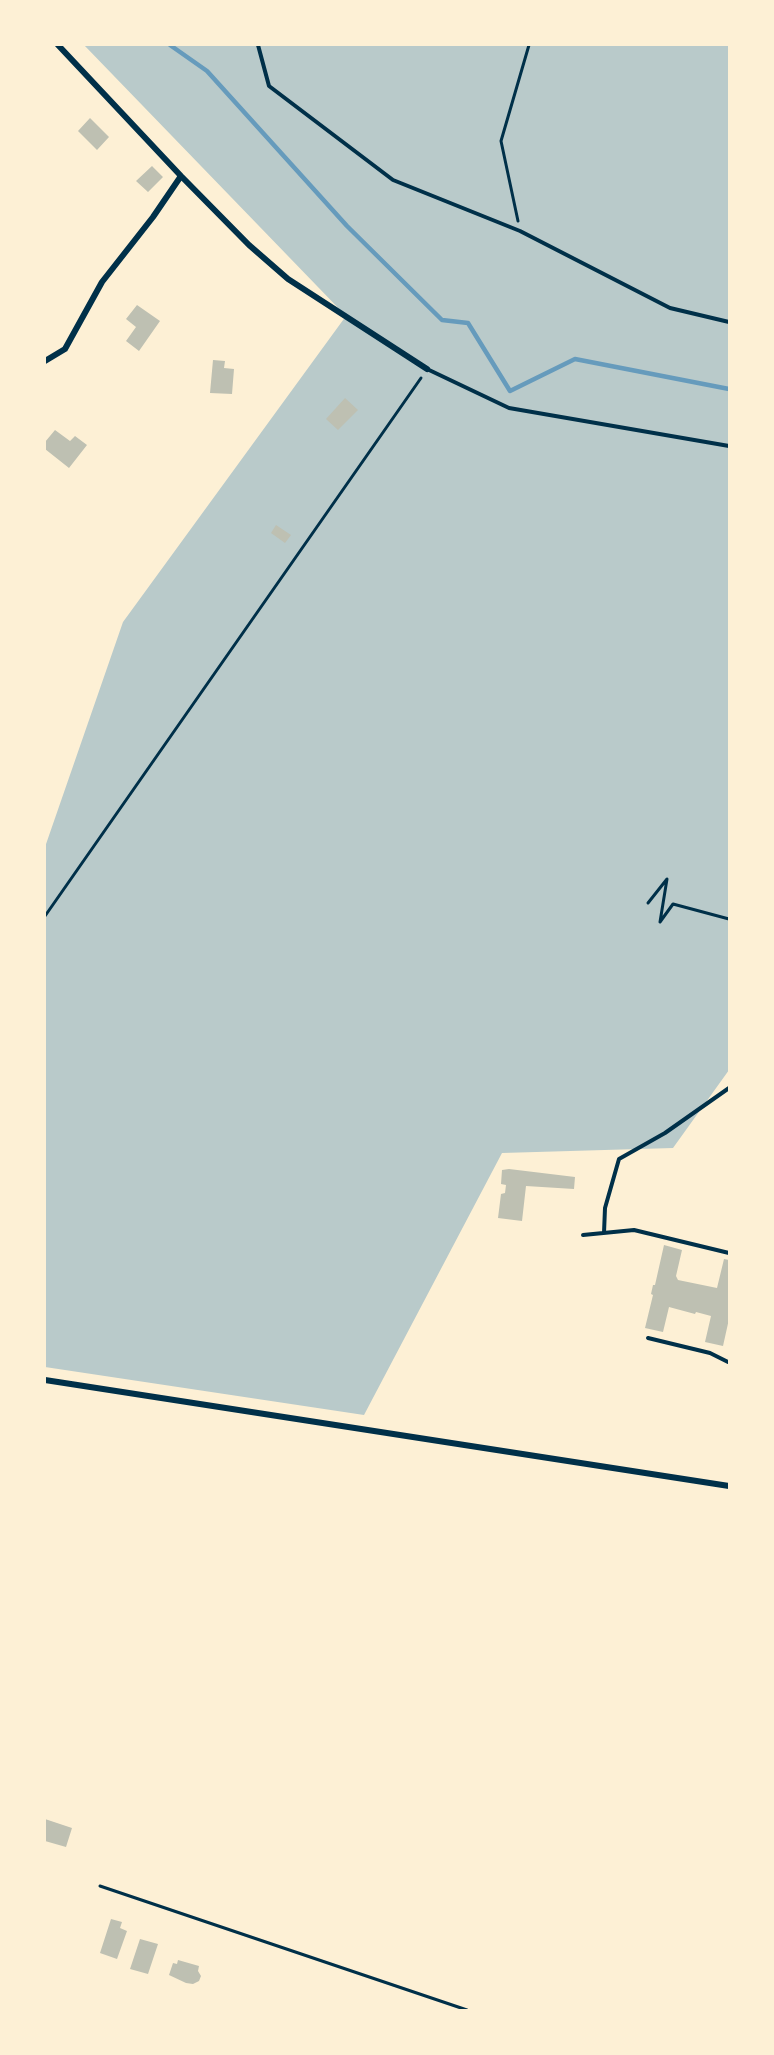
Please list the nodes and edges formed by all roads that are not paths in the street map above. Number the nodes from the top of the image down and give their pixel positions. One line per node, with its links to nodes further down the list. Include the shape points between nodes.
1 (58, 45): 3 (street)
2 (258, 45): 4 (lane, via 268,86 393,180 520,231 670,308)
3 (181, 176): 5 (street, via 102,282 65,348); 6 (street, via 288,279)
4 (729, 322)
5 (45, 361)
6 (428, 369): 7 (lane, via 509,408)
7 (729, 446)
8 (729, 1088): 9 (lane, via 665,1133 619,1159 605,1208)
9 (604, 1233): 10 (lane); 11 (lane, via 634,1230)
10 (583, 1235)
11 (729, 1253)
12 (648, 1338): 13 (lane)
13 (729, 1361)
14 (45, 1380): 15 (street)
15 (729, 1486)

